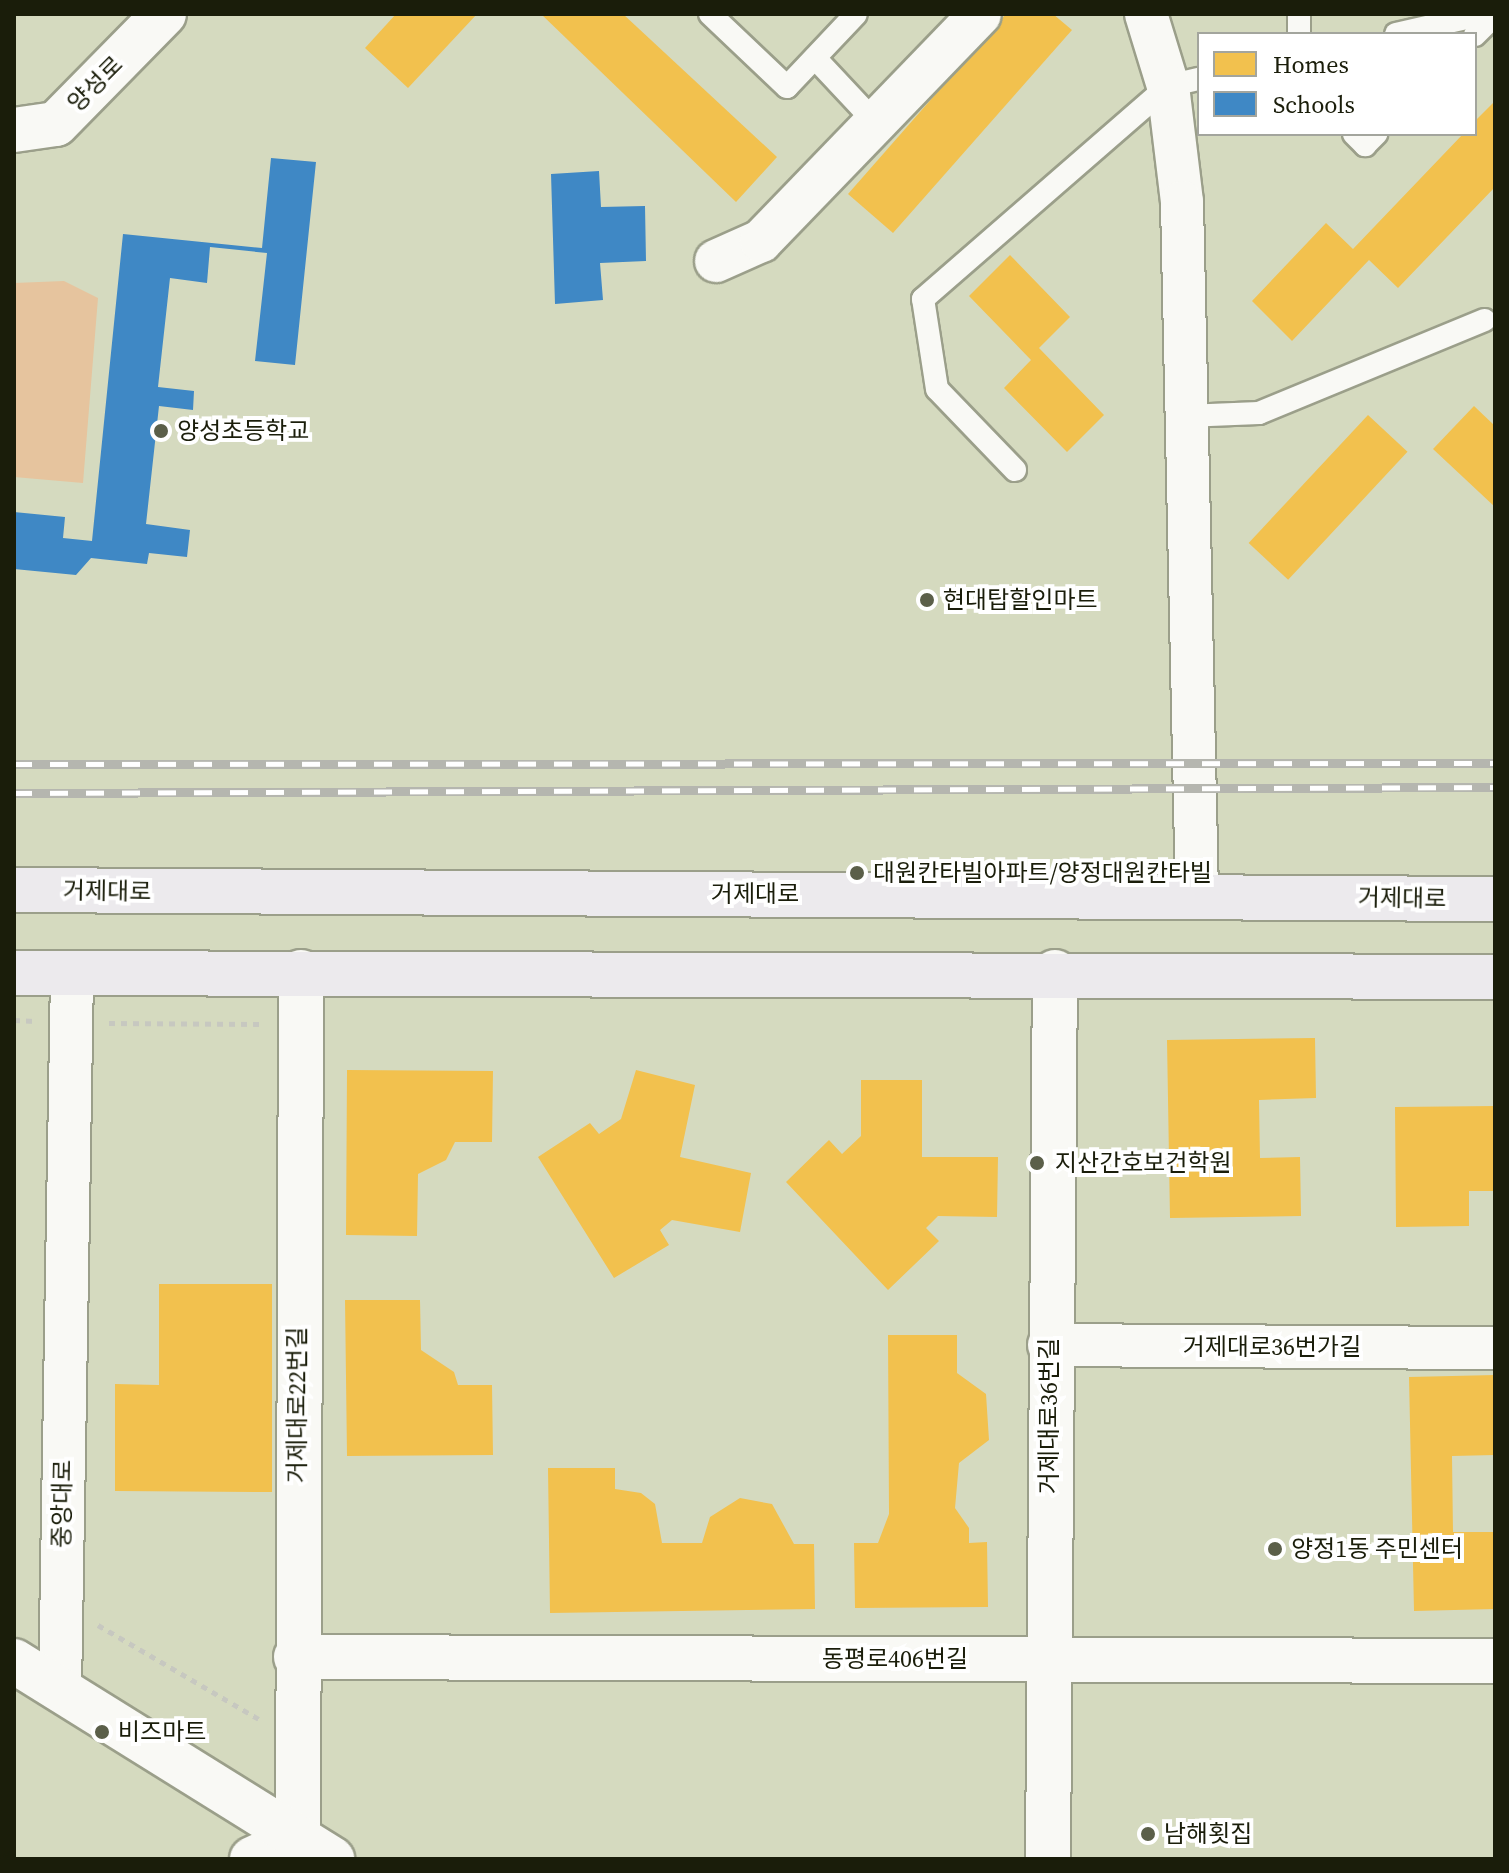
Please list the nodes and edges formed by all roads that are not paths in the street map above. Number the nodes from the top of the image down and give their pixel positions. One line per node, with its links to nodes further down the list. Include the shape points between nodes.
1 (164, 14): 13 (street, 양성로, via 56,124)
2 (710, 14): 10 (lane, via 787,87)
3 (856, 14): 10 (lane)
4 (980, 14): 12 (street)
5 (1146, 14): 11 (street)
6 (1484, 14): 8 (lane)
7 (1495, 15): 9 (lane)
8 (1405, 32)
9 (1477, 33)
10 (815, 58): 12 (lane)
11 (1184, 82): 18 (street); 19 (lane, via 923,299 937,389)
12 (874, 121): 16 (street, via 761,241)
13 (14, 130)
14 (1356, 136): 15 (lane, via 1365,145)
15 (1374, 136)
16 (716, 261)
17 (1492, 320): 18 (lane, via 1259,413)
18 (1185, 416): 21 (street)
19 (1015, 470)
20 (14, 890): 21 (main road, 거제대로)
21 (1197, 896): 22 (main road, 거제대로)
22 (1495, 899)
23 (301, 972): 24 (main road); 26 (main road); 30 (street, 거제대로22번길)
24 (1055, 972): 27 (main road); 28 (street, 거제대로36번길)
25 (14, 973): 26 (main road)
26 (72, 974): 34 (street, 중앙대로)
27 (1495, 977)
28 (1049, 1345): 29 (street, 거제대로36번가길); 31 (street, 거제대로36번길)
29 (1495, 1348)
30 (296, 1657): 31 (street, 동평로406번길); 35 (street, 거제대로22번길, via 297,1741)
31 (1049, 1659): 33 (street, 동평로406번길); 37 (street, 거제대로36번길)
32 (14, 1661): 34 (street)
33 (1495, 1661)
34 (60, 1690): 35 (street)
35 (315, 1849): 36 (street)
36 (252, 1859)
37 (1048, 1859)

